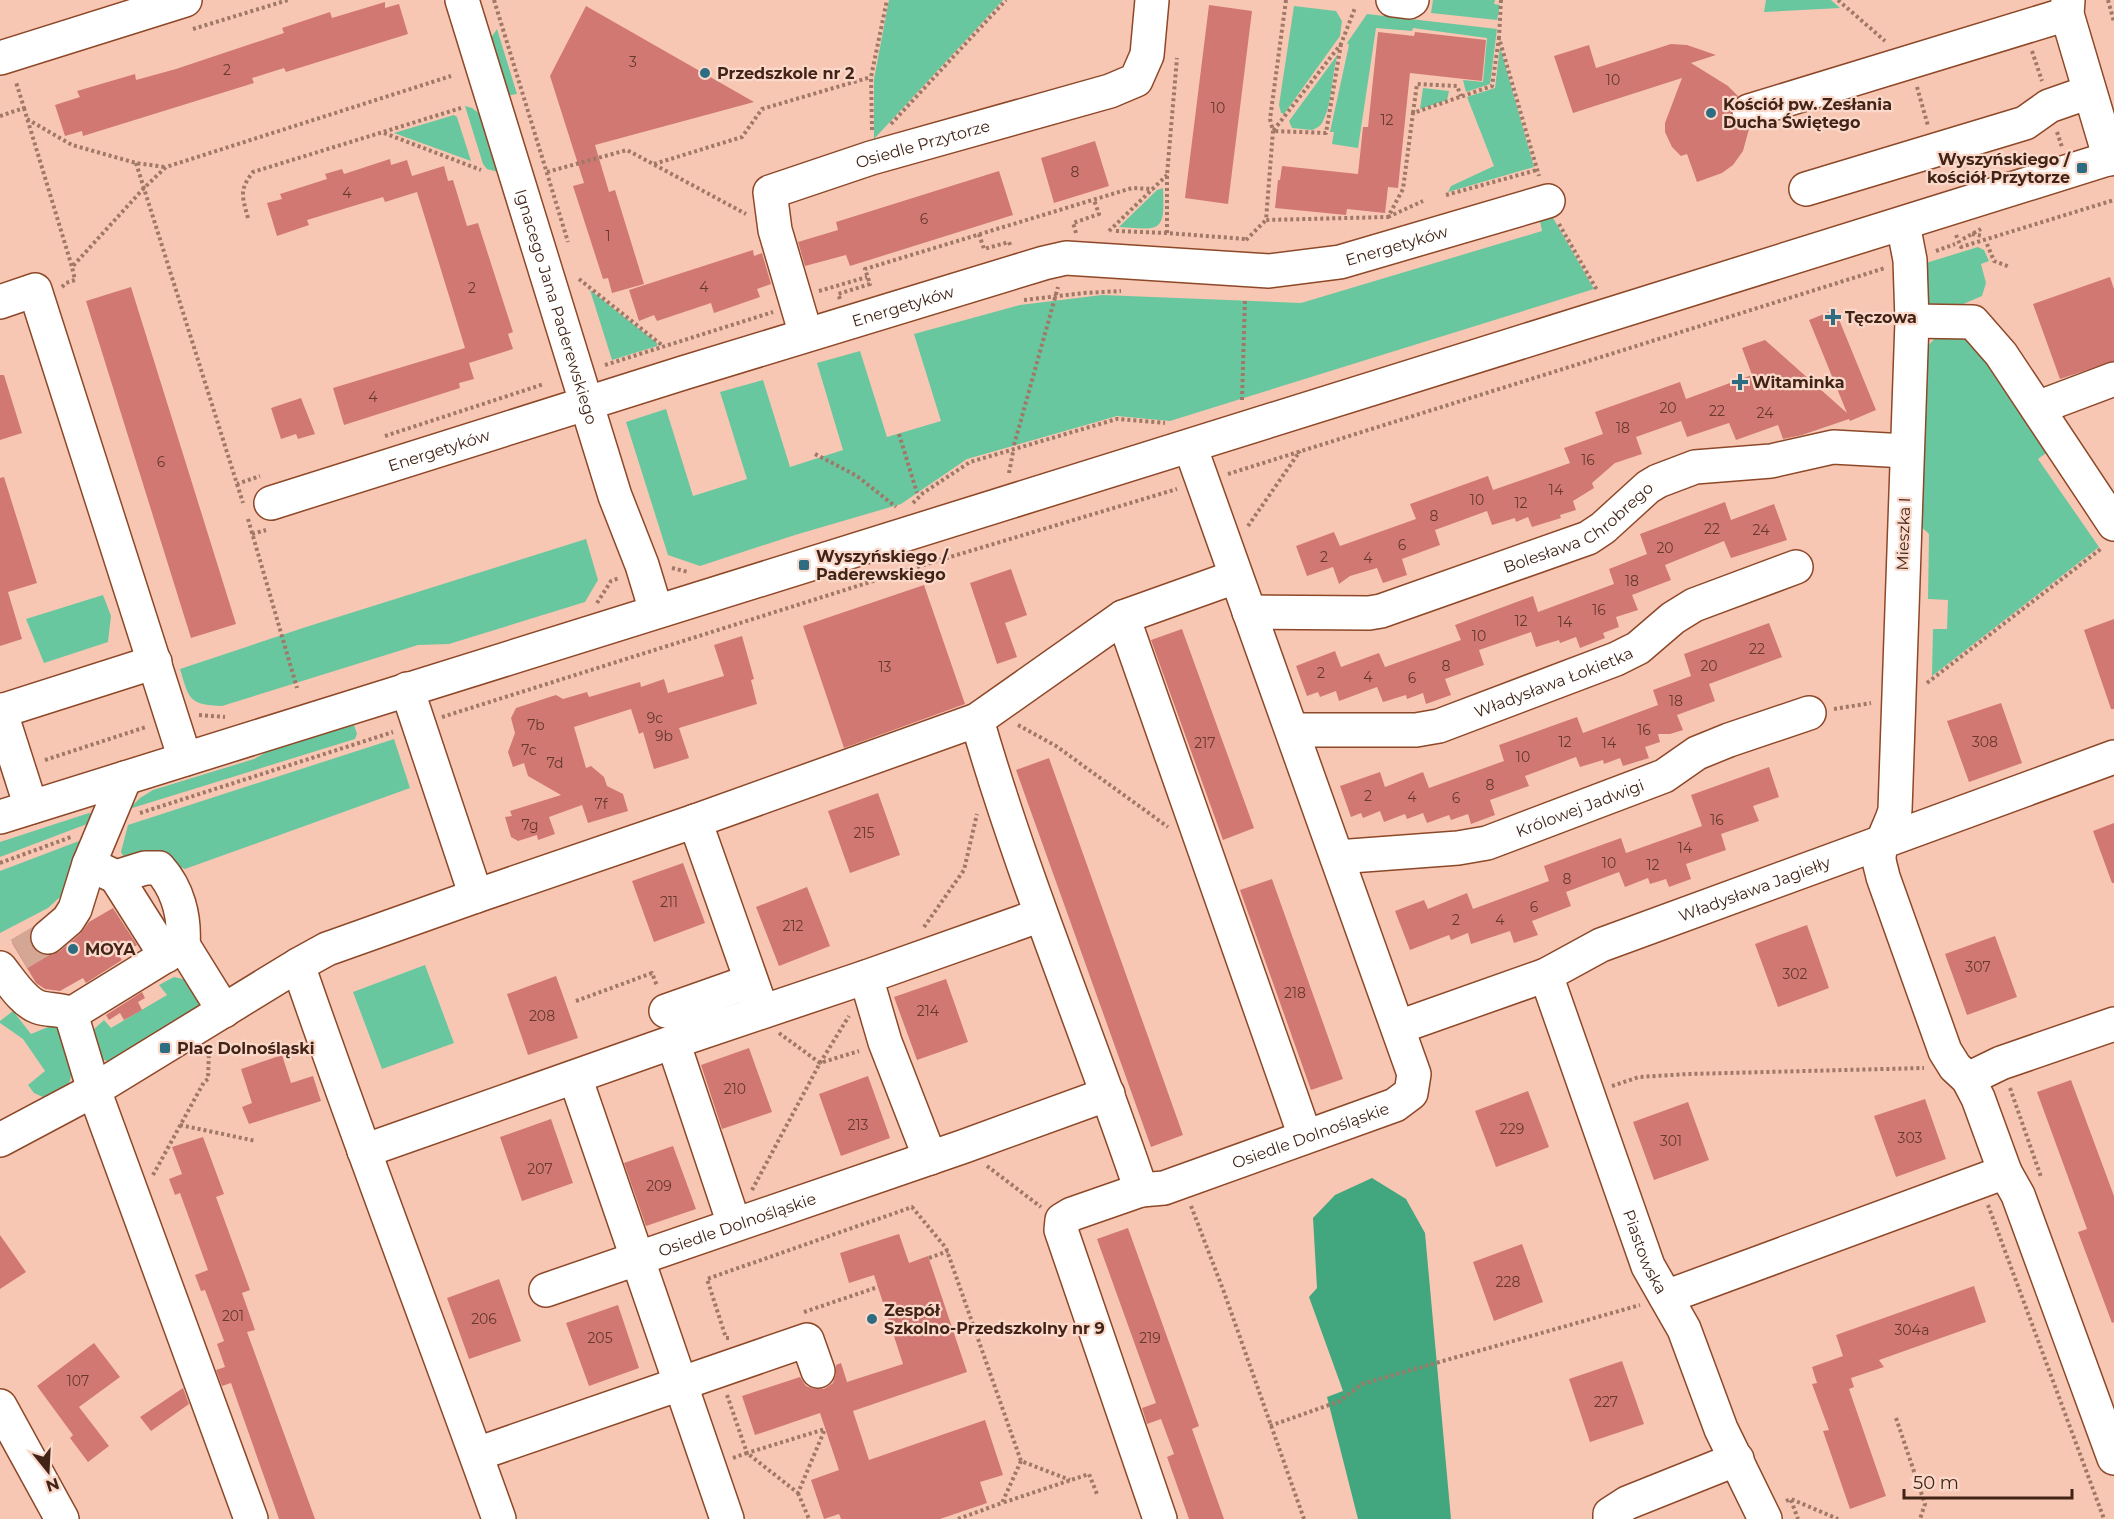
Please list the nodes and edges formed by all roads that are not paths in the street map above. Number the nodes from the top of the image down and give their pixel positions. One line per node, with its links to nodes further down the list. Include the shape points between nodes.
1 (462, 0): 18 (street, Ignacego Jana Paderewskiego)
2 (1152, 0): 16 (street, Osiedle Przytorze, via 1147,55 1136,80 1110,91 872,151 770,192 776,230 805,299)
3 (1393, 0): 4 (street)
4 (1412, 0)
5 (2067, 7): 8 (street); 9 (street, via 2024,27)
6 (185, 15): 7 (street)
7 (0, 58)
8 (2090, 92): 10 (street); 11 (street, via 2049,106 2025,123)
9 (1749, 111)
10 (2112, 158): 13 (street)
11 (1806, 189)
12 (1548, 201): 16 (street, Energetyków, via 1340,262 1269,271 1072,247 1033,266)
13 (1903, 224): 15 (street, Mieszka I, via 1910,260); 20 (street)
14 (0, 302): 29 (street, via 35,290)
15 (1912, 321): 19 (street, via 1973,322 2001,354); 21 (street, Mieszka I)
16 (806, 335): 18 (street, Energetyków)
17 (2114, 379): 19 (street)
18 (586, 404): 22 (street, Energetyków); 26 (street, Ignacego Jana Paderewskiego)
19 (2037, 408): 23 (street)
20 (1190, 446): 25 (street); 26 (street)
21 (1906, 451): 27 (street, Bolesława Chrobrego, via 1833,447 1771,461 1695,467 1648,487 1588,538 1381,611); 41 (street, Mieszka I, via 1895,810)
22 (258, 498)
23 (2109, 535)
24 (1796, 567): 34 (street, Władysława Łokietka, via 1694,605 1638,648 1616,659 1439,726 1416,730)
25 (1235, 577): 27 (street); 28 (street)
26 (656, 611): 30 (street)
27 (1249, 612): 34 (street)
28 (1123, 616): 33 (street); 63 (street)
29 (155, 662): 31 (street); 36 (street)
30 (407, 689): 36 (street); 44 (street)
31 (1, 711): 38 (street)
32 (1809, 712): 42 (street, Królowej Jadwigi, via 1697,753 1655,780 1487,843)
33 (977, 720): 40 (street); 45 (street)
34 (1292, 730): 42 (street)
35 (2114, 757): 41 (street, Władysława Jagiełły)
36 (185, 759): 37 (street)
37 (125, 778): 38 (street); 43 (street)
38 (31, 807): 39 (street)
39 (0, 817)
40 (695, 821): 44 (street); 51 (street)
41 (1882, 842): 50 (street, Władysława Jagiełły, via 1601,945); 59 (street, via 1879,859 1883,877 1945,1051)
42 (1337, 856): 58 (street)
43 (103, 871): 46 (street, via 68,920); 47 (street); 47 (street, via 159,868 170,880 184,923)
44 (476, 896): 49 (street, via 327,950)
45 (1041, 915): 52 (street); 62 (street)
46 (48, 937)
47 (175, 951): 53 (street); 55 (street)
48 (6, 962): 55 (street, via 24,997 35,1006)
49 (298, 965): 53 (street); 65 (street)
50 (1546, 975): 58 (street, Władysława Jagiełły); 72 (street, Piastowska, via 1648,1266)
51 (751, 981): 54 (street); 57 (street)
52 (867, 981): 54 (street); 66 (street, via 885,1042)
53 (224, 1011): 61 (street)
54 (762, 1011): 57 (street)
55 (71, 1014): 61 (street)
56 (2114, 1024): 59 (street)
57 (670, 1026): 60 (street); 69 (street)
58 (1399, 1027): 63 (street, Osiedle Dolnośląskie, via 1414,1074 1411,1094 1395,1105)
59 (1961, 1073): 67 (street, via 1978,1098)
60 (575, 1077): 65 (street); 70 (street)
61 (94, 1090): 64 (street); 81 (street)
62 (1108, 1094): 66 (street, Osiedle Dolnośląskie); 68 (street)
63 (1305, 1136): 68 (street, Osiedle Dolnośląskie, via 1164,1188)
64 (0, 1140)
65 (364, 1151): 76 (street)
66 (930, 1158): 69 (street, Osiedle Dolnośląskie)
67 (1992, 1177): 72 (street); 77 (street, via 2018,1195)
68 (1141, 1190): 84 (street, Osiedle Dolnośląskie, via 1072,1214 1062,1220 1061,1230)
69 (734, 1224): 70 (street, Osiedle Dolnośląskie)
70 (637, 1257): 71 (street, Osiedle Dolnośląskie); 74 (street)
71 (546, 1290)
72 (1666, 1297): 78 (street, Piastowska, via 1684,1329 1721,1429)
73 (818, 1371): 74 (street, via 807,1340)
74 (681, 1384): 76 (street); 83 (street)
75 (0, 1406): 80 (street)
76 (477, 1454): 82 (street)
77 (2114, 1458)
78 (1737, 1459): 79 (street, Piastowska); 85 (street, via 1627,1503 1610,1514)
79 (1772, 1509)
80 (62, 1519)
81 (251, 1519)
82 (499, 1519)
83 (727, 1519)
84 (1160, 1519)
85 (1610, 1519)

